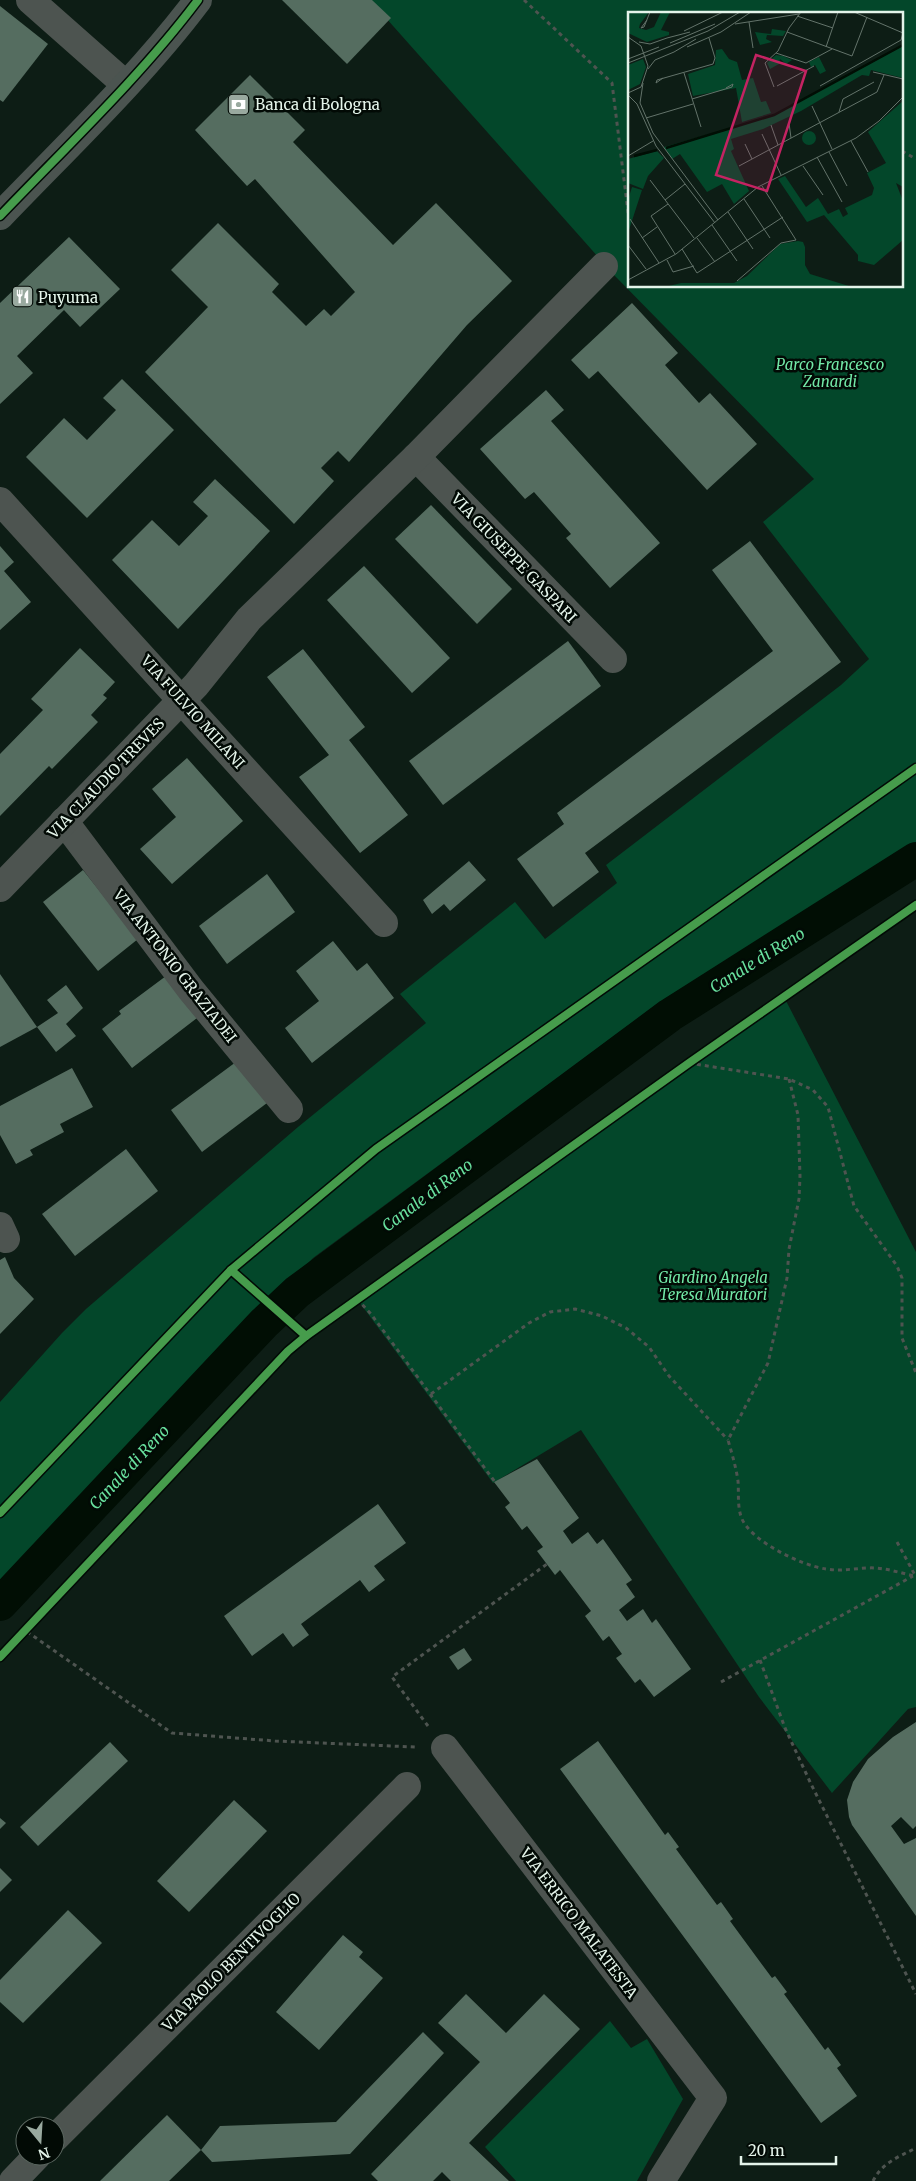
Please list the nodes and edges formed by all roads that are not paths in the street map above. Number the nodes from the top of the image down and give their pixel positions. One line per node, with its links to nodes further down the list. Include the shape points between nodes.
1 (30, 0): 3 (street)
2 (198, 0): 3 (main road)
3 (126, 84): 4 (main road)
4 (0, 216)
5 (604, 266): 6 (street)
6 (416, 457): 8 (street, VIA GIUSEPPE GASPARI); 9 (street, VIA CLAUDIO TREVES, via 249,619)
7 (0, 501): 9 (street, VIA FULVIO MILANI)
8 (613, 660)
9 (182, 699): 10 (street, VIA CLAUDIO TREVES); 12 (street, VIA FULVIO MILANI)
10 (64, 821): 11 (street, VIA CLAUDIO TREVES); 13 (street, VIA ANTONIO GRAZIADEI, via 191,990)
11 (0, 888)
12 (384, 923)
13 (289, 1109)
14 (445, 1748): 19 (street, VIA ERRICO MALATESTA, via 713,2098)
15 (407, 1786): 16 (street, VIA PAOLO BENTIVOGLIO)
16 (65, 2128)
17 (28, 2166): 18 (street)
18 (13, 2181)
19 (660, 2181)

